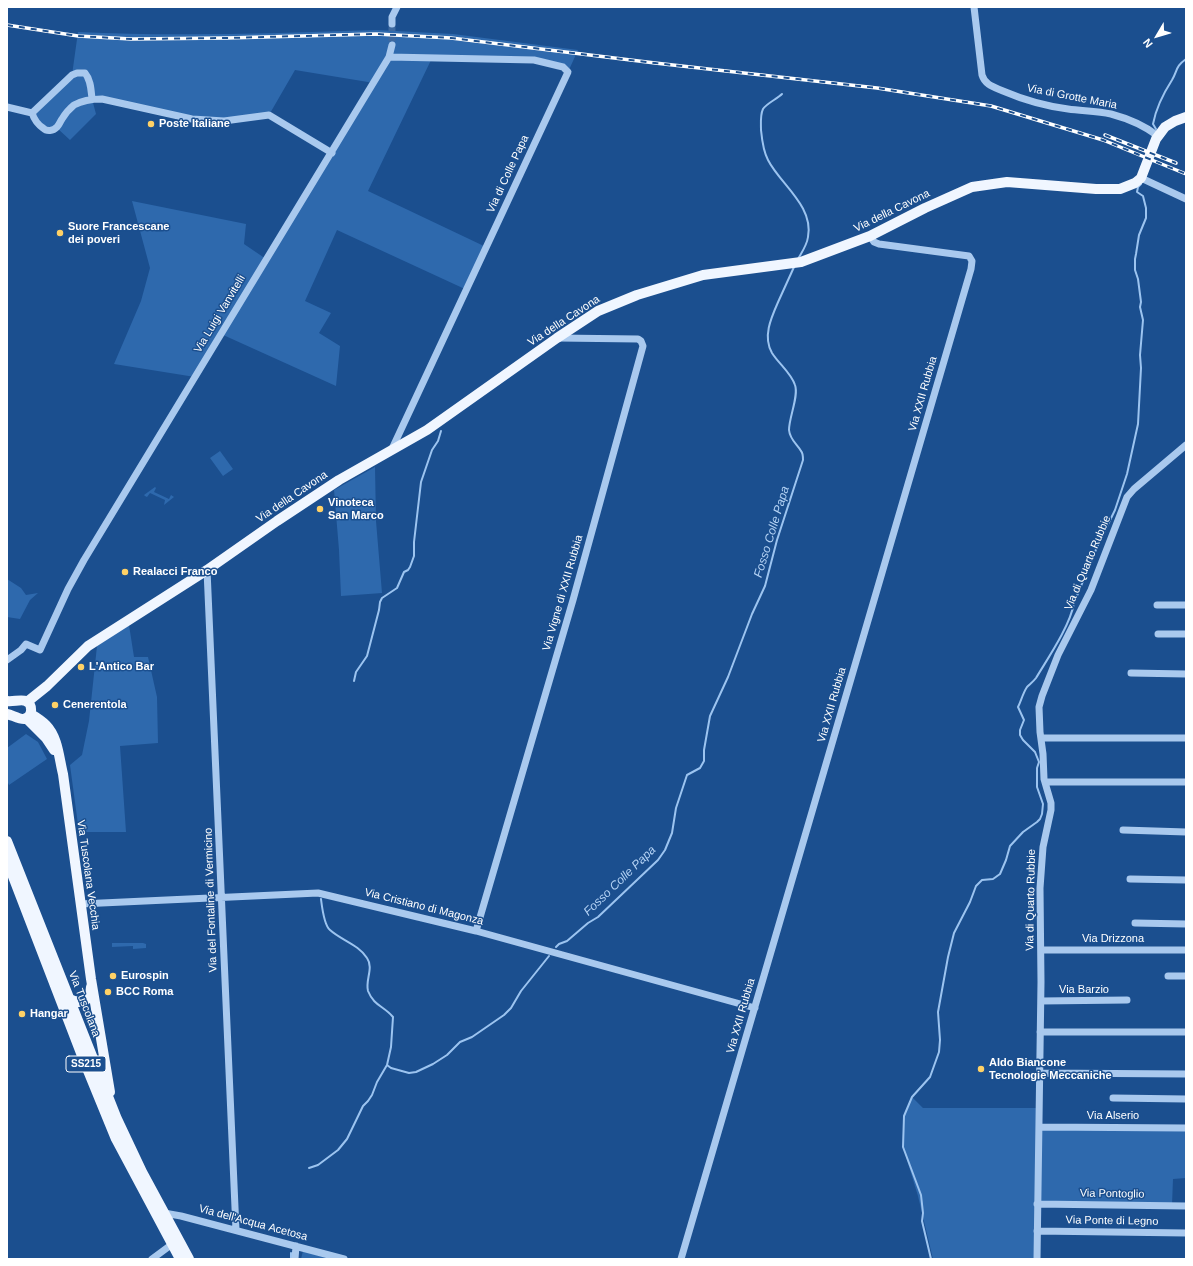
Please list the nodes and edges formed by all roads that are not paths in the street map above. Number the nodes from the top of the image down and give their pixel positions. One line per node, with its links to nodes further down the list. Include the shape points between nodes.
1 (397, 7): 3 (street)
2 (974, 7): 10 (street, Via di Grotte Maria, via 982,75 988,84 1036,103 1116,116)
3 (392, 24)
4 (392, 45): 5 (street, Via Luigi Vanvitelli)
5 (390, 57): 11 (street, Via Luigi Vanvitelli); 17 (street, Via di Colle Papa, via 534,60 563,67 568,72)
6 (92, 99): 8 (street, via 75,105 57,128 51,131 40,126); 8 (street, via 87,76 85,73 77,73); 11 (street, via 192,119 224,121 269,115)
7 (7, 107): 8 (street)
8 (32, 113)
9 (1186, 118): 10 (main road, via 1169,124)
10 (1158, 136): 12 (main road)
11 (332, 153): 23 (street, Via Luigi Vanvitelli, via 88,554 65,594 40,650 26,644)
12 (1141, 178): 13 (street); 14 (main road, Via della Cavona, via 1120,189 1007,182 972,187 931,204)
13 (1186, 199)
14 (870, 236): 15 (main road, Via della Cavona, via 797,262 702,275 637,295 598,311); 53 (street, Via XXII Rubbia, via 879,244 969,256 972,261 971,269)
15 (557, 338): 17 (main road, Via della Cavona, via 427,430); 44 (street, Via Vigne di XXII Rubbia, via 638,339 643,346 575,593)
16 (1186, 445): 30 (street, Via di Quarto Rubbie, via 1127,497 1091,590 1060,650 1041,698)
17 (391, 451): 18 (main road, Via della Cavona, via 333,484)
18 (207, 570): 27 (main road, Via della Cavona, via 88,646); 40 (street, Via del Fontaline di Vermicino)
19 (1157, 605): 20 (street)
20 (1186, 605)
21 (1158, 634): 22 (street)
22 (1186, 634)
23 (7, 660)
24 (1131, 673): 25 (street)
25 (1186, 674)
26 (7, 701): 27 (main road)
27 (28, 702): 29 (main road)
28 (7, 714): 29 (main road, Via Tuscolana Vecchia, via 22,719)
29 (28, 716): 41 (main road, Via Tuscolana Vecchia, via 46,725 57,746)
30 (1040, 738): 31 (street); 32 (street, Via di Quarto Rubbie)
31 (1186, 738)
32 (1045, 782): 33 (street); 45 (street, Via di Quarto Rubbie, via 1051,810 1042,852)
33 (1186, 782)
34 (1123, 830): 35 (street)
35 (1186, 832)
36 (7, 841): 50 (main road, Via Tuscolana / SS215)
37 (7, 861): 65 (main road, Via Tuscolana / SS215, via 116,1139)
38 (1130, 879): 39 (street)
39 (1186, 880)
40 (222, 897): 41 (street, Via Cristiano di Magonza); 44 (street, Via Cristiano di Magonza, via 318,893); 66 (street, Via del Fontaline di Vermicino)
41 (80, 904): 49 (main road, Via Tuscolana Vecchia)
42 (1135, 923): 43 (street)
43 (1186, 924)
44 (476, 931): 53 (street, Via Cristiano di Magonza)
45 (1041, 950): 46 (street, Via Drizzona); 52 (street, Via di Quarto Rubbie)
46 (1186, 950)
47 (1168, 976): 48 (street)
48 (1186, 976)
49 (91, 980): 50 (main road, via 87,999 77,1002); 60 (main road, Via Tuscolana Vecchia)
50 (68, 998): 60 (main road, Via Tuscolana / SS215)
51 (1127, 1000): 52 (street, Via Barzio)
52 (1041, 1001): 54 (street, Via di Quarto Rubbie)
53 (755, 1008): 76 (street, Via XXII Rubbia)
54 (1040, 1032): 55 (street); 56 (street, Via di Quarto Rubbie)
55 (1186, 1032)
56 (1040, 1073): 57 (street); 61 (street, Via di Quarto Rubbie)
57 (1186, 1074)
58 (1113, 1098): 59 (street)
59 (1186, 1099)
60 (112, 1108): 65 (main road, Via Tuscolana / SS215)
61 (1039, 1127): 62 (street, Via Alserio); 63 (street, Via di Quarto Rubbie)
62 (1186, 1128)
63 (1037, 1204): 64 (street, Via Pontoglio); 67 (street, Via di Quarto Rubbie)
64 (1186, 1206)
65 (160, 1215): 66 (street, Via dell'Acqua Acetosa, via 181,1216); 69 (main road, Via Tuscolana / SS215)
66 (236, 1230): 70 (street, Via dell'Acqua Acetosa)
67 (1037, 1231): 68 (street, Via Ponte di Legno); 77 (street, Via di Quarto Rubbie)
68 (1186, 1233)
69 (175, 1242): 71 (street); 72 (main road, Via Tuscolana / SS215); 73 (main road, Via Tuscolana / SS215)
70 (296, 1246): 74 (street); 75 (street, Via dell'Acqua Acetosa)
71 (152, 1259)
72 (180, 1259)
73 (189, 1259)
74 (295, 1259)
75 (344, 1259)
76 (681, 1259)
77 (1037, 1259)

